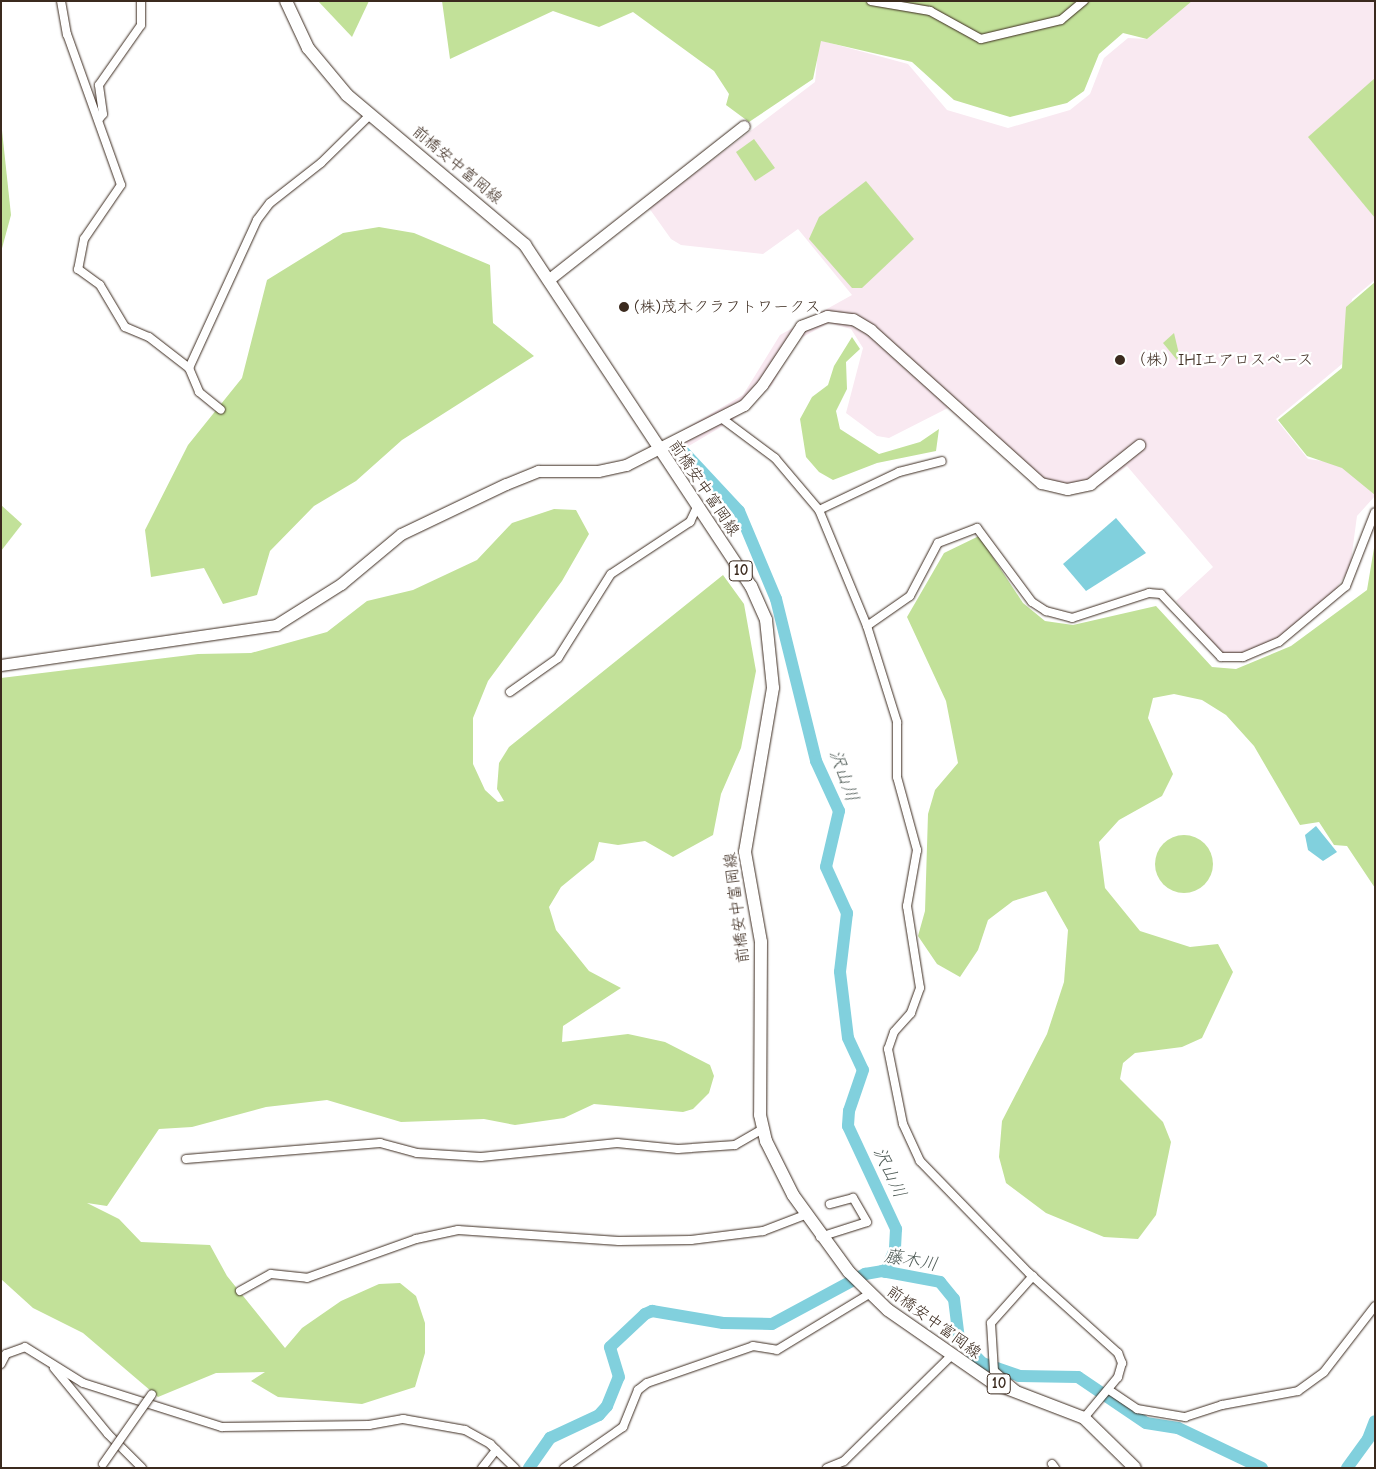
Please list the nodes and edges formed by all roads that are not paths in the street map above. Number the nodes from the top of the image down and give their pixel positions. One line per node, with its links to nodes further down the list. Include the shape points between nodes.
1 (61, 1): 7 (street, via 67,34)
2 (142, 1): 7 (street, via 141,25 99,86 104,114)
3 (286, 1): 6 (main road, 前橋安中富岡線 / 10, via 308,48)
4 (871, 1): 5 (street, via 930,11 981,39 1061,20)
5 (1084, 1)
6 (370, 115): 9 (main road, 前橋安中富岡線 / 10, via 515,235); 10 (street, via 321,163 270,203 257,220)
7 (99, 119): 10 (street, via 121,185 84,239 78,269 100,285 125,327 149,337)
8 (744, 126): 9 (street)
9 (548, 280): 14 (main road, 前橋安中富岡線 / 10)
10 (189, 368): 11 (street, via 199,392)
11 (221, 410)
12 (720, 417): 13 (street, via 744,404 762,385 801,326 827,316 844,316 871,330 1041,483 1066,489 1090,484); 14 (street); 17 (street, via 775,458)
13 (1139, 446)
14 (658, 449): 16 (main road, 前橋安中富岡線 / 10); 20 (street, via 611,469 554,468 506,484 401,534 341,584 276,625)
15 (942, 461): 17 (street, via 899,472)
16 (698, 507): 21 (street, via 690,522 611,574 558,658); 22 (main road, 前橋安中富岡線 / 10, via 751,586 768,632 773,688 745,852 760,942)
17 (819, 510): 19 (street)
18 (1375, 512): 19 (street, via 1346,586 1279,642 1243,657 1221,657 1161,594 1149,592 1072,618 1046,611 1032,602 977,528 938,544 910,596)
19 (867, 626): 27 (street, via 897,722 897,777 917,850 907,906 920,988 911,1013 889,1042 897,1101 920,1161)
20 (1, 665)
21 (510, 692)
22 (764, 1130): 23 (street, via 735,1145 678,1149 617,1144 481,1157 417,1153 380,1143); 25 (main road, 前橋安中富岡線 / 10, via 777,1167)
23 (186, 1159)
24 (830, 1204): 26 (street, via 853,1198 867,1222)
25 (805, 1215): 26 (main road, 前橋安中富岡線 / 10); 28 (street, via 764,1231 691,1240 619,1241 458,1230 416,1239 307,1278 271,1274)
26 (820, 1237): 29 (main road, 前橋安中富岡線 / 10)
27 (1033, 1276): 34 (street, via 991,1323 994,1371); 35 (street, via 1118,1353 1121,1369)
28 (240, 1291)
29 (868, 1292): 31 (main road, 前橋安中富岡線 / 10); 43 (street, via 776,1350 753,1346 647,1383 638,1390 623,1427)
30 (1375, 1306): 35 (street, via 1324,1372 1298,1391 1222,1405 1185,1417 1136,1409)
31 (951, 1356): 34 (main road, 前橋安中富岡線 / 10, via 993,1383); 44 (street, via 844,1461)
32 (47, 1358): 33 (street, via 26,1347 16,1348); 38 (street, via 83,1383 215,1426 369,1425 403,1419 472,1433); 40 (street, via 108,1434)
33 (1, 1364)
34 (1018, 1391): 37 (main road, 前橋安中富岡線 / 10)
35 (1108, 1392): 37 (street)
36 (152, 1394): 39 (street, bridge)
37 (1084, 1418): 45 (main road, 前橋安中富岡線 / 10)
38 (496, 1450): 41 (street); 42 (street)
39 (102, 1464)
40 (142, 1468)
41 (482, 1468)
42 (516, 1468)
43 (564, 1468)
44 (827, 1468)
45 (1134, 1468)

